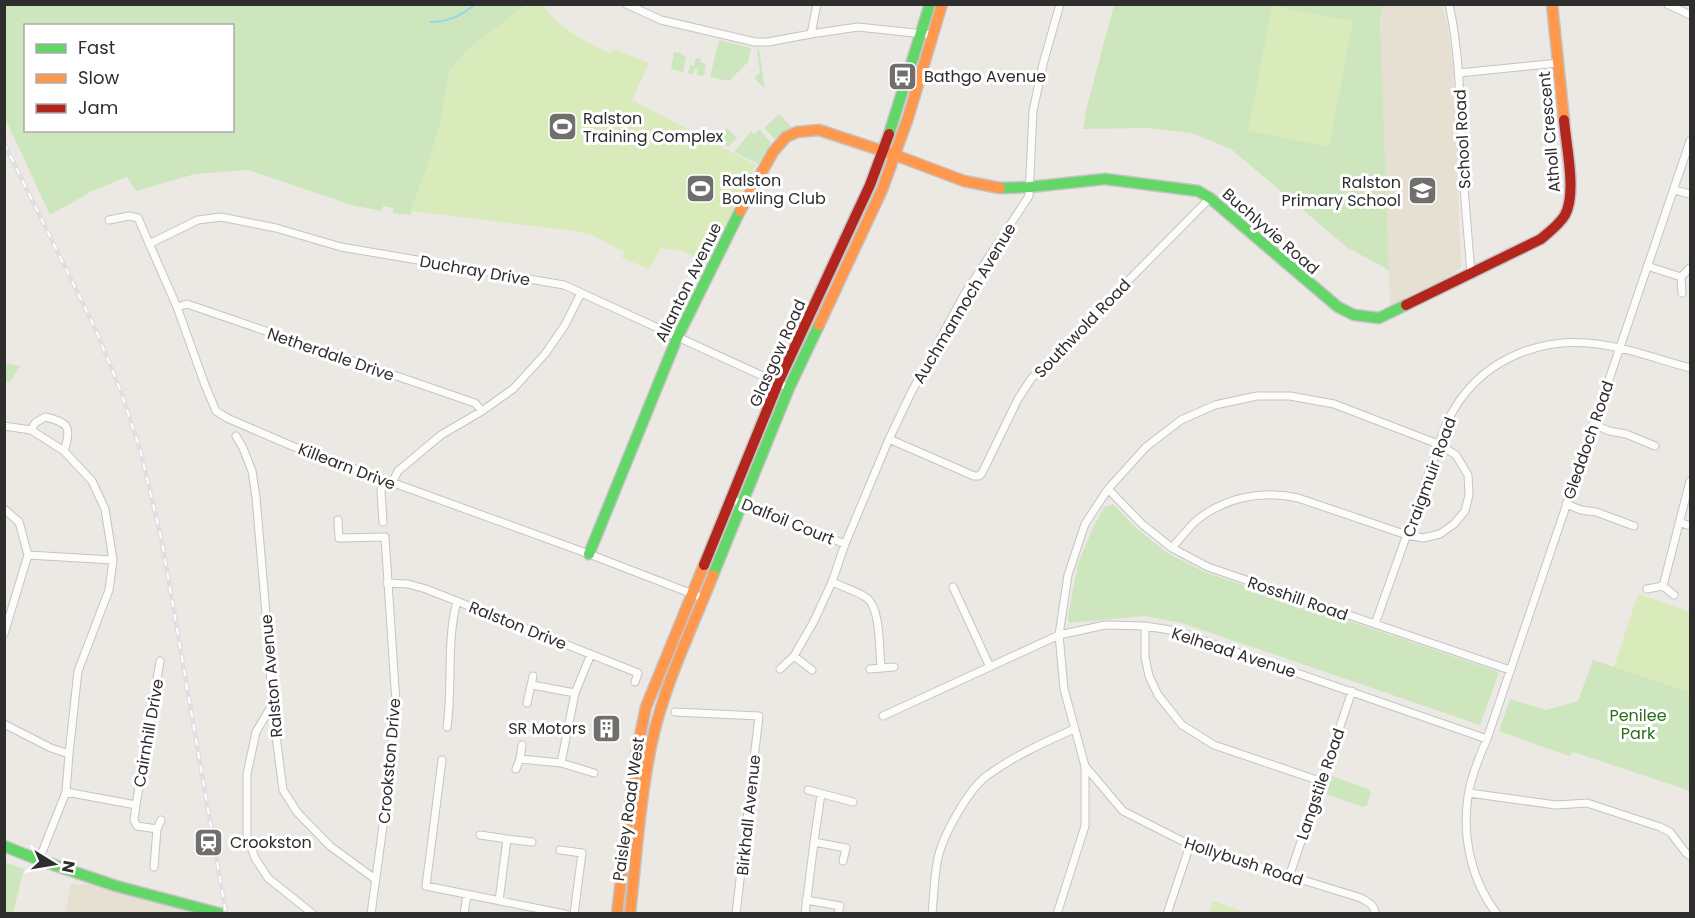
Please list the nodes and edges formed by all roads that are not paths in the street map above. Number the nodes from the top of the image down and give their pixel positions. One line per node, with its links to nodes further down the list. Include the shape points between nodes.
1 (626, 4): 10 (street, via 661,20 755,42)
2 (817, 4): 10 (street)
3 (930, 4): 11 (main road, Glasgow Road)
4 (942, 4): 11 (main road, Glasgow Road)
5 (1060, 4): 19 (street, Auchmannoch Avenue, via 1033,111)
6 (1449, 4): 13 (street, School Road)
7 (1552, 4): 12 (main road, Atholl Crescent)
8 (1667, 4): 9 (street)
9 (1690, 15)
10 (812, 34): 11 (street, via 858,27)
11 (927, 34): 14 (main road, Glasgow Road); 15 (main road, Glasgow Road)
12 (1558, 63): 13 (street); 27 (main road, Atholl Crescent, via 1570,206 1562,220 1541,239)
13 (1459, 73): 27 (street, School Road)
14 (900, 103): 15 (main road); 17 (main road, Glasgow Road)
15 (911, 108): 18 (main road, Glasgow Road)
16 (1690, 141): 20 (street, Gleddoch Road)
17 (884, 151): 18 (main road, Allanton Avenue); 32 (main road, Allanton Avenue, via 819,130 786,137 773,152 730,229); 35 (main road, Glasgow Road)
18 (895, 155): 19 (main road, Buchlyvie Road, via 973,183 997,188); 36 (main road, Glasgow Road, via 872,213)
19 (1030, 187): 22 (main road, Buchlyvie Road, via 1105,179 1184,188); 42 (street, Auchmannoch Avenue, via 1029,196 938,340)
20 (1674, 190): 21 (street); 25 (street, Gleddoch Road)
21 (1690, 194)
22 (1210, 198): 27 (main road, Buchlyvie Road, via 1342,312 1362,318 1379,318); 42 (street, Southwold Road, via 1031,379 979,476)
23 (109, 220): 24 (street, Killearn Drive, via 138,218)
24 (149, 244): 30 (street, Duchray Drive, via 198,220 221,217 341,247 564,285); 31 (street, Killearn Drive)
25 (1647, 266): 28 (street); 33 (street, Gleddoch Road)
26 (1690, 268): 28 (street)
27 (1471, 273)
28 (1681, 277): 29 (street)
29 (1682, 293)
30 (580, 294): 32 (street, Duchray Drive); 37 (street, via 545,354 513,389)
31 (177, 308): 37 (street, Netherdale Drive, via 187,304 474,403); 46 (street, Killearn Drive, via 216,411 292,446)
32 (677, 338): 35 (street, Duchray Drive); 62 (main road, Allanton Avenue)
33 (1619, 348): 34 (street, Craigmuir Road); 38 (street, Gleddoch Road); 43 (street, Craigmuir Road, via 1566,343 1521,352 1503,360 1462,396)
34 (1690, 368)
35 (778, 383): 36 (street, Duchray Drive); 50 (main road, Glasgow Road)
36 (789, 388): 51 (main road, Glasgow Road)
37 (482, 411): 48 (street, via 441,435 398,471)
38 (1593, 424): 44 (street); 52 (street, Gleddoch Road)
39 (4, 426): 40 (street)
40 (31, 430): 45 (street); 45 (street, via 34,423 45,417 57,420 66,426 69,435)
41 (236, 436): 95 (street, Ralston Avenue, via 252,471 256,497)
42 (889, 439): 60 (street, Auchmannoch Avenue)
43 (1438, 444): 49 (street, Hollybush Road, via 1334,404 1290,396 1257,396 1215,405 1182,420 1146,447); 59 (street, Craigmuir Road); 59 (street, Hollybush Road, via 1456,455 1468,475 1465,511 1440,534 1423,538)
44 (1654, 446)
45 (64, 451): 64 (street, via 92,481 105,509)
46 (383, 479): 48 (street, Killearn Drive); 55 (street)
47 (1690, 481): 56 (street)
48 (392, 483): 62 (street, Killearn Drive)
49 (1108, 489): 61 (street, Rosshill Road); 78 (street, Hollybush Road, via 1085,524 1068,575)
50 (731, 499): 51 (street, Dalfoil Court); 70 (main road, Glasgow Road)
51 (742, 503): 60 (street, Dalfoil Court); 72 (main road, Glasgow Road)
52 (1566, 504): 57 (street); 88 (street, Gleddoch Road)
53 (4, 509): 63 (street, via 20,522)
54 (338, 520): 66 (street, Crookston Drive, via 339,538 385,537)
55 (383, 522)
56 (1679, 522): 58 (street); 67 (street)
57 (1634, 526)
58 (1690, 526)
59 (1407, 535): 61 (street, Hollybush Road, via 1288,495 1261,494 1213,509); 75 (street, Craigmuir Road)
60 (845, 544): 65 (street, Auchmannoch Avenue)
61 (1172, 548): 75 (street, Rosshill Road, via 1208,567)
62 (589, 554): 70 (street, Killearn Drive)
63 (28, 555): 64 (street); 74 (street)
64 (113, 560): 107 (street, via 109,590 78,671)
65 (832, 582): 80 (street, Auchmannoch Avenue); 84 (street, via 869,599 877,619)
66 (387, 583): 73 (street, Ralston Drive, via 408,584); 137 (street, Crookston Drive, via 396,703)
67 (1663, 586): 69 (street); 71 (street)
68 (952, 587): 83 (street)
69 (1647, 589)
70 (692, 594): 72 (street, Killearn Drive); 99 (main road, Glasgow Road)
71 (1674, 595)
72 (703, 598): 97 (main road, Glasgow Road)
73 (457, 601): 79 (street, Ralston Drive); 96 (street, via 452,619)
74 (7, 616): 77 (street)
75 (1375, 624): 88 (street, Rosshill Road)
76 (1145, 626): 78 (street, Kelhead Avenue, via 1106,626); 92 (street, Kelhead Avenue, via 1176,631); 116 (street, via 1149,676 1182,726 1214,745)
77 (4, 634)
78 (1059, 635): 83 (street, Kelhead Avenue); 104 (street, Hollybush Road, via 1064,689)
79 (591, 654): 90 (street, Ralston Drive, via 638,673); 93 (street)
80 (794, 656): 85 (street, Auchmannoch Avenue); 87 (street)
81 (160, 661): 122 (street, Cairnhill Drive)
82 (894, 667): 84 (street)
83 (990, 667): 101 (street, Kelhead Avenue)
84 (880, 668): 86 (street)
85 (780, 669)
86 (870, 669)
87 (812, 670)
88 (1510, 670): 105 (street, Gleddoch Road)
89 (533, 676): 91 (street)
90 (635, 682)
91 (532, 685): 93 (street); 94 (street)
92 (1352, 692): 105 (street, Kelhead Avenue); 116 (street, Langstile Road)
93 (575, 693): 110 (street)
94 (527, 703)
95 (272, 705): 137 (street, Ralston Avenue, via 283,790 297,813 330,846); 142 (street, via 256,732 247,774 246,836 268,878)
96 (449, 710): 98 (street); 103 (street)
97 (660, 710): 114 (main road, Paisley Road West)
98 (458, 711)
99 (645, 711): 113 (main road, Paisley Road West)
100 (675, 712): 149 (street, Birkhall Avenue, via 759,716)
101 (883, 716)
102 (4, 724): 107 (street)
103 (447, 727)
104 (1074, 729): 111 (street, Hollybush Road); 152 (street, via 1030,749 986,776 961,807 938,858)
105 (1487, 739): 119 (street, Gleddoch Road)
106 (522, 745): 108 (street)
107 (69, 754): 118 (street)
108 (520, 759): 110 (street); 112 (street)
109 (442, 760): 138 (street, via 445,771 426,886)
110 (561, 764): 115 (street)
111 (1085, 766): 129 (street, Hollybush Road, via 1123,811); 153 (street, via 1085,826)
112 (516, 769)
113 (634, 771): 114 (main road); 147 (main road, Paisley Road West)
114 (647, 772): 148 (main road, Paisley Road West)
115 (594, 773)
116 (1320, 781): 136 (street, Langstile Road)
117 (808, 790): 120 (street)
118 (66, 792): 122 (street, Cairnhill Drive); 133 (street)
119 (1469, 793): 132 (street, via 1557,805 1587,803 1670,832); 156 (street, Gleddoch Road, via 1466,812 1471,859 1476,877)
120 (821, 794): 121 (street); 128 (street)
121 (853, 802)
122 (136, 805): 124 (street, Cairnhill Drive, via 137,826)
123 (161, 820): 124 (street)
124 (157, 829): 135 (street)
125 (480, 835): 126 (street)
126 (507, 839): 127 (street); 140 (street)
127 (532, 842)
128 (814, 842): 134 (street, via 846,848); 139 (street)
129 (1190, 845): 136 (street, Hollybush Road); 154 (street)
130 (4, 846): 133 (main road)
131 (560, 850): 146 (street, via 582,853)
132 (1690, 855)
133 (39, 860): 141 (main road, via 116,886)
134 (843, 861)
135 (154, 867)
136 (1289, 877): 155 (street, Hollybush Road, via 1361,898 1370,903)
137 (375, 879): 143 (street, Crookston Drive)
138 (467, 895): 140 (street); 144 (street)
139 (806, 900): 150 (street); 151 (street, via 840,906)
140 (499, 901): 145 (street)
141 (219, 913)
142 (313, 914)
143 (371, 914)
144 (464, 914)
145 (565, 914)
146 (574, 914)
147 (617, 914)
148 (630, 914)
149 (736, 914)
150 (805, 914)
151 (838, 914)
152 (932, 914)
153 (1057, 914)
154 (1167, 914)
155 (1375, 914)
156 (1497, 914)

